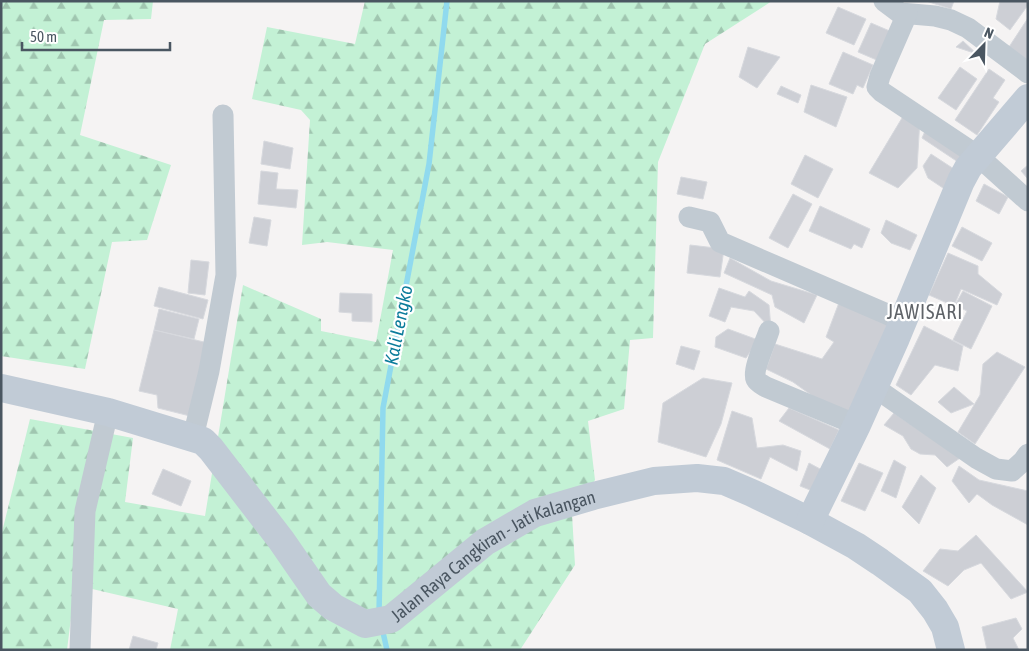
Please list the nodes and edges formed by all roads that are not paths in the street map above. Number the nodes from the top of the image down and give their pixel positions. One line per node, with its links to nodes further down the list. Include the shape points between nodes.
1 (884, 1): 2 (street)
2 (906, 14): 3 (street, via 934,16 959,24); 6 (street, via 877,87)
3 (1028, 74)
4 (1028, 98): 6 (street)
5 (223, 115): 15 (street, via 226,275 209,372)
6 (978, 156): 7 (street); 9 (street, via 953,198)
7 (1028, 201)
8 (689, 217): 9 (street, via 710,222 720,242)
9 (903, 321): 11 (street)
10 (769, 331): 14 (street, via 756,369 757,381)
11 (874, 387): 14 (street); 16 (street, via 996,469 1012,471)
12 (1, 388): 13 (street, Jalan Raya Cangkiran - Jati Kalangan)
13 (108, 412): 15 (street, Jalan Raya Cangkiran - Jati Kalangan); 18 (street, via 85,510)
14 (857, 425): 17 (street)
15 (192, 437): 17 (street, Jalan Raya Cangkiran - Jati Kalangan, via 211,449 281,540 318,595 333,607 378,621 485,542 535,513 646,483 697,478 724,481)
16 (1028, 454)
17 (810, 521): 19 (street, Jalan Raya Cangkiran - Jati Kalangan, via 856,546 920,591 945,626)
18 (80, 650)
19 (951, 650)

